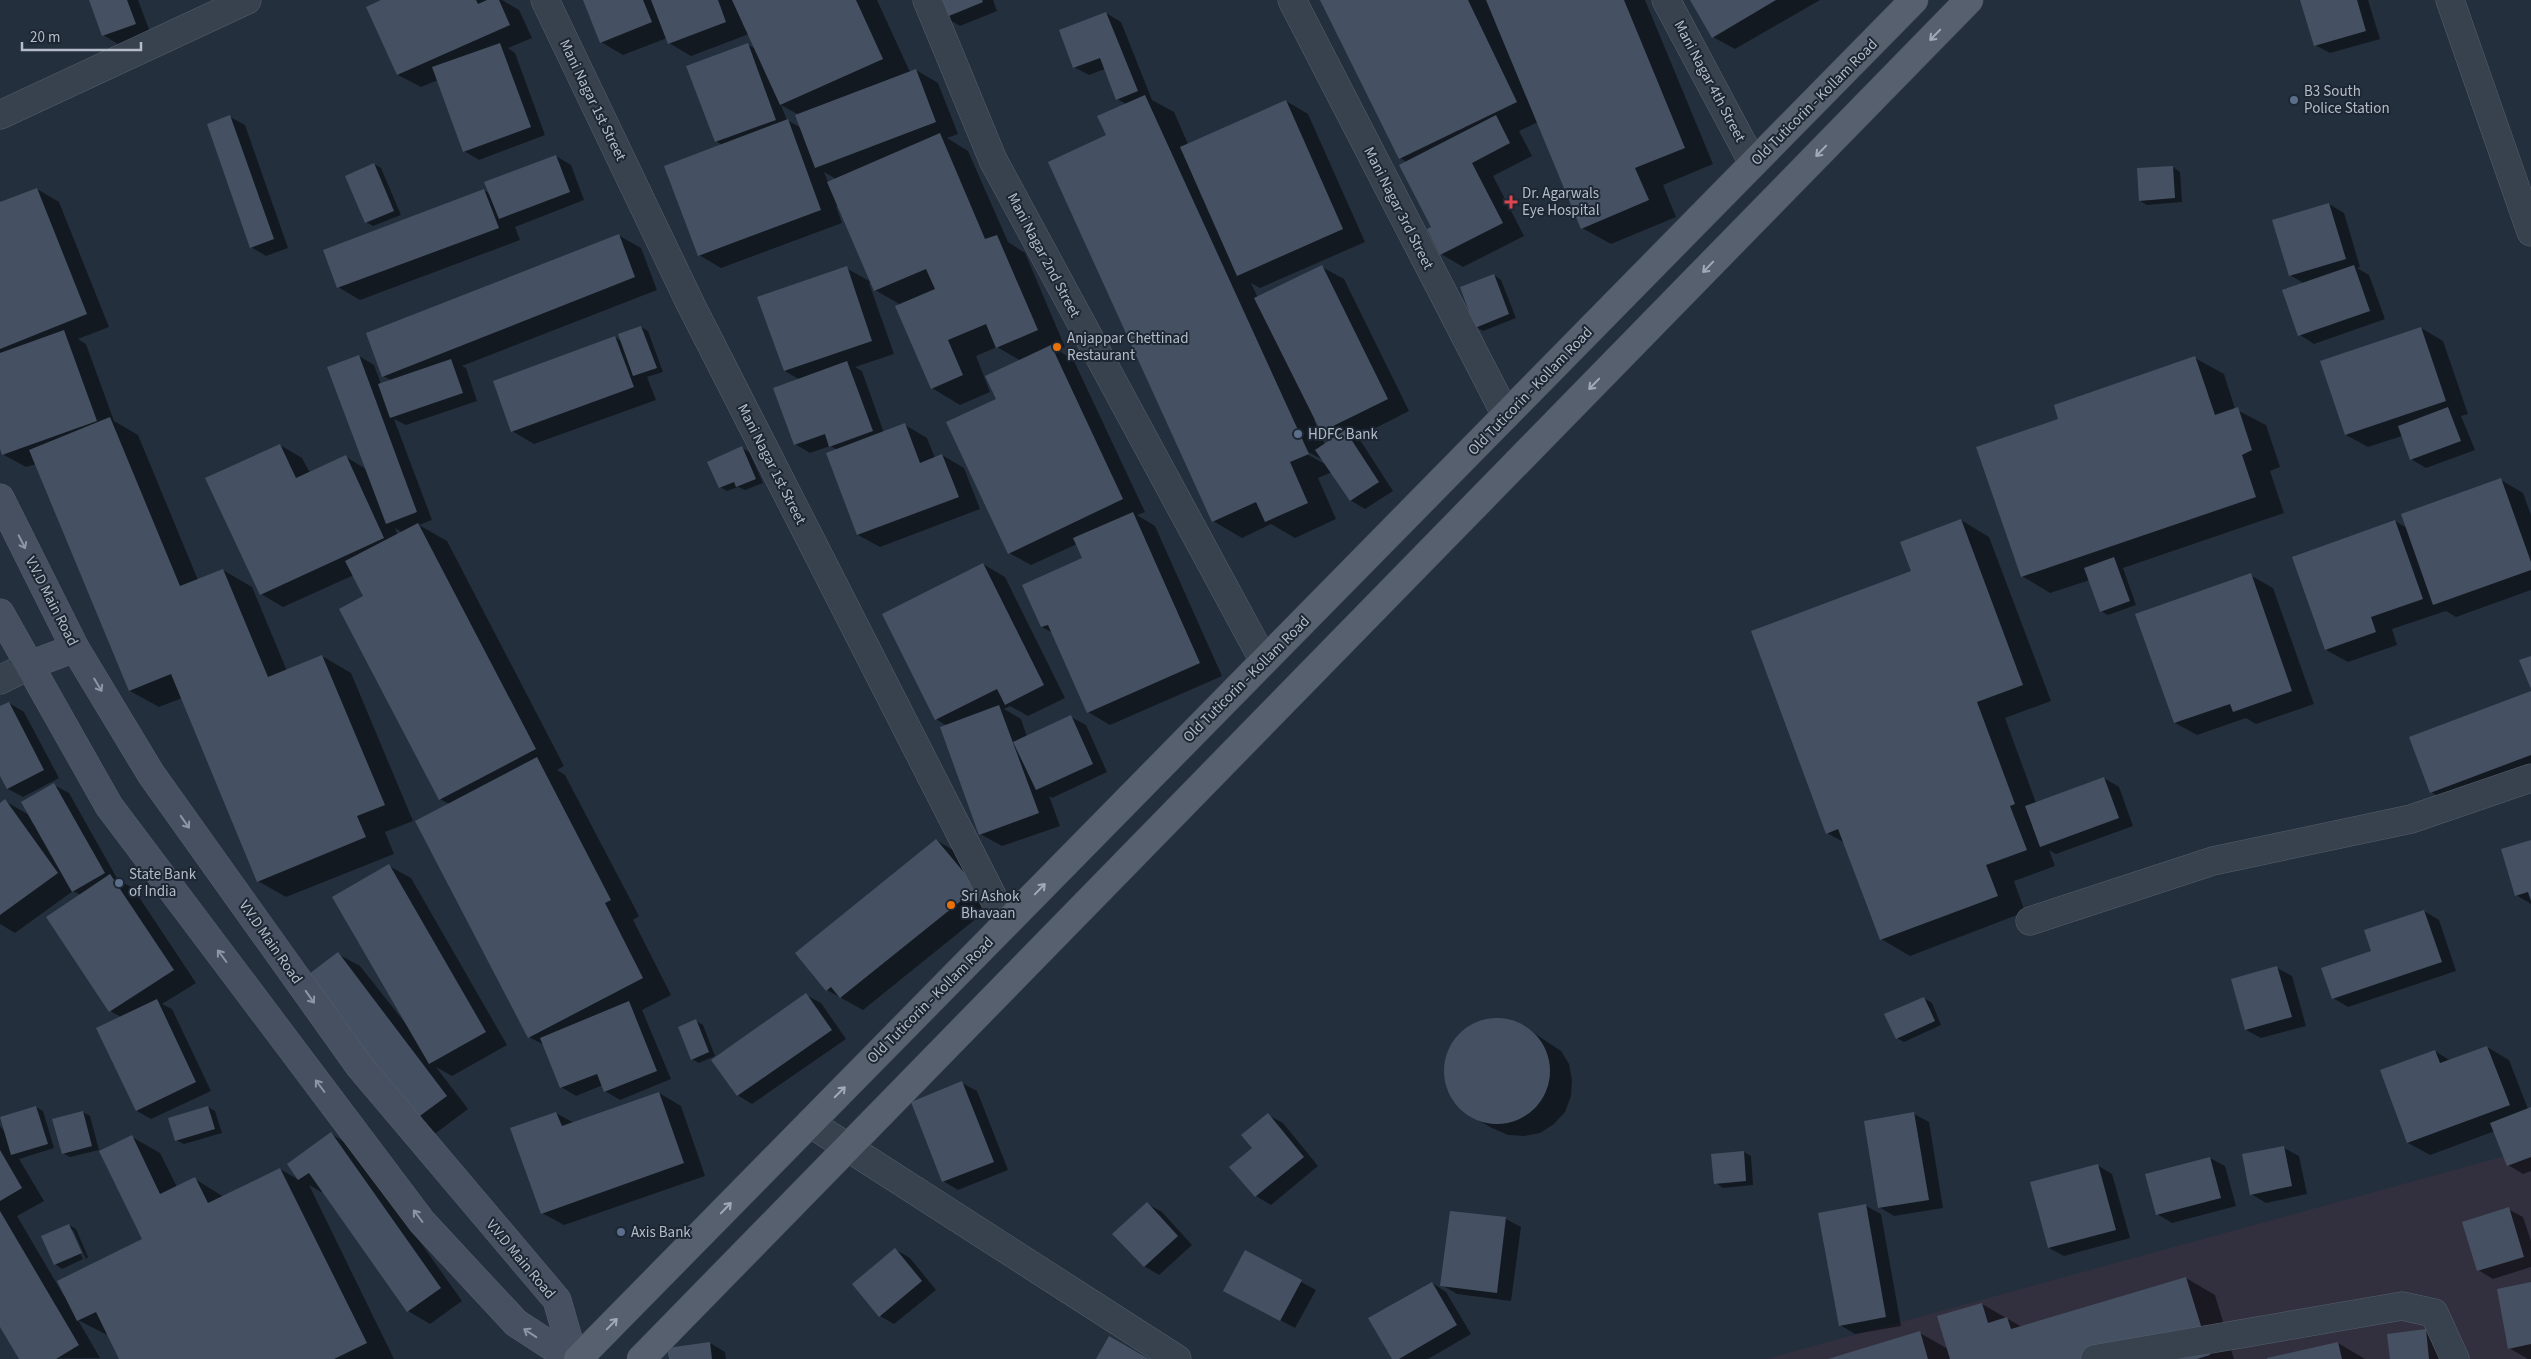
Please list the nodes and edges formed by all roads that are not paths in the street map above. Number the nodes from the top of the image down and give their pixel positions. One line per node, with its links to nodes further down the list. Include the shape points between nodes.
1 (247, 0): 9 (street)
2 (545, 0): 21 (street, Mani Nagar 1st Street, via 691,305)
3 (927, 0): 16 (street, Mani Nagar 2nd Street, via 992,160)
4 (1292, 0): 12 (street, Mani Nagar 3rd Street)
5 (1666, 0): 10 (street, Mani Nagar 4th Street)
6 (1914, 0): 10 (main road, Old Tuticorin - Kollam Road)
7 (1969, 0): 23 (main road, one-way to 23)
8 (2450, 0): 11 (street)
9 (0, 115)
10 (1753, 163): 12 (main road, Old Tuticorin - Kollam Road)
11 (2531, 232)
12 (1506, 415): 16 (main road, Old Tuticorin - Kollam Road)
13 (0, 498): 15 (main road, V.V.D Main Road, one-way to 15)
14 (0, 613): 17 (main road)
15 (75, 648): 17 (main road); 24 (main road, V.V.D Main Road, one-way to 24, via 151,774 360,1067 557,1300)
16 (1264, 661): 21 (main road, Old Tuticorin - Kollam Road, one-way to 16)
17 (30, 665): 18 (street); 24 (main road, one-way to 17, via 516,1324 422,1222 110,806)
18 (0, 680)
19 (2531, 778): 20 (street, via 2411,819 2213,861)
20 (2030, 921)
21 (1006, 924): 22 (main road, Old Tuticorin - Kollam Road, one-way to 21)
22 (810, 1123): 23 (street); 24 (main road, Old Tuticorin - Kollam Road, one-way to 22)
23 (849, 1147): 25 (main road); 26 (street)
24 (575, 1359)
25 (641, 1359)
26 (1177, 1359)
27 (2094, 1359): 28 (street, via 2402,1306 2434,1313)
28 (2455, 1359)

